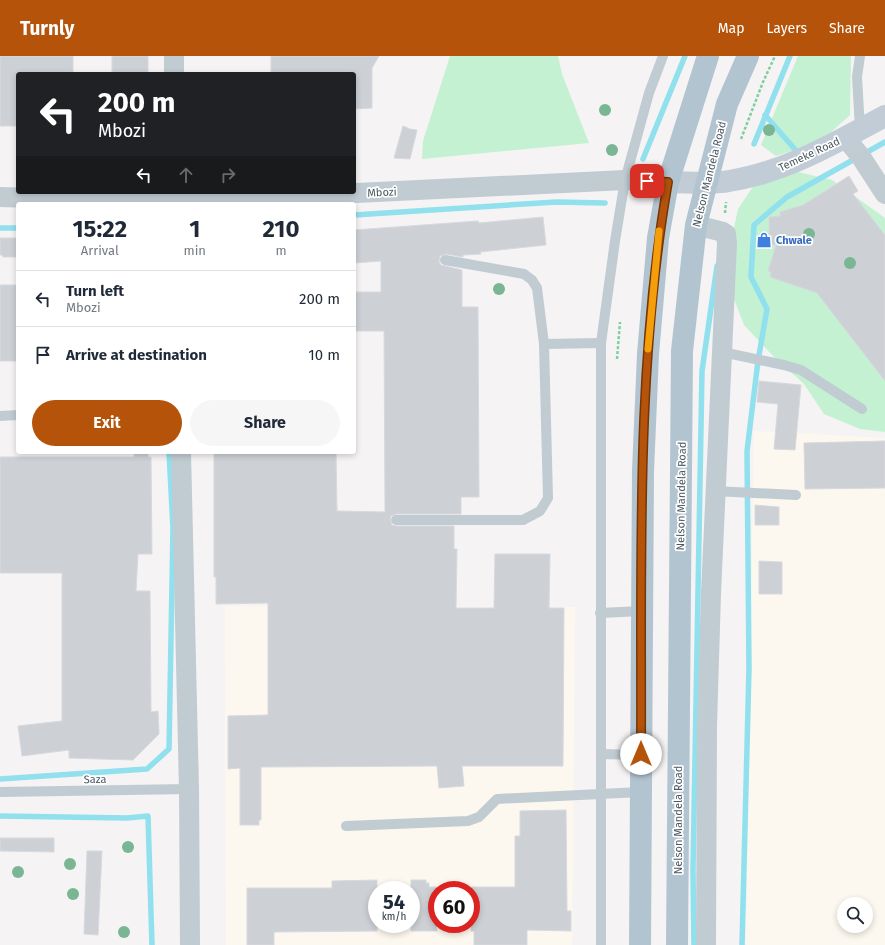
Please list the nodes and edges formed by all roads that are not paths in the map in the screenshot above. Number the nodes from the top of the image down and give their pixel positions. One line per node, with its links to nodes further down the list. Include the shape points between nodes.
1 (174, 56): 6 (street)
2 (663, 56): 9 (lane, via 649,93)
3 (708, 56): 10 (main road)
4 (748, 56): 11 (main road, Nelson Mandela Road, via 727,104)
5 (860, 56): 8 (lane)
6 (174, 72)
7 (885, 116): 8 (street, Temeke Road)
8 (853, 133): 11 (street, Temeke Road, via 778,169 728,182); 14 (street, via 861,157)
9 (625, 180): 10 (street, Mbozi); 12 (street, Mbozi); 19 (lane, via 614,241)
10 (668, 182): 11 (street, Temeke Road); 29 (main road, via 658,238 648,354 643,471)
11 (706, 182): 17 (main road, Nelson Mandela Road)
12 (356, 191)
13 (293, 194): 16 (street, Mbozi)
14 (885, 194)
15 (0, 197): 16 (street, Mbozi)
16 (174, 199)
17 (696, 225): 21 (street, via 723,232 727,239); 41 (main road, Nelson Mandela Road, via 682,351)
18 (445, 260): 20 (lane, via 524,274 532,280 537,288)
19 (602, 343): 20 (lane); 30 (lane)
20 (544, 344): 28 (lane, via 548,498 540,511 523,520)
21 (722, 352): 22 (lane, via 801,370); 26 (street)
22 (862, 409)
23 (16, 415): 24 (lane)
24 (0, 416)
25 (181, 454): 33 (street)
26 (714, 491): 27 (lane); 42 (street, via 707,726)
27 (796, 496)
28 (396, 520)
29 (642, 611): 30 (lane); 32 (main road)
30 (600, 613): 31 (lane)
31 (601, 754): 32 (lane); 36 (lane)
32 (641, 754): 35 (main road)
33 (189, 790): 34 (lane, Saza); 38 (street)
34 (0, 792)
35 (641, 792): 36 (lane); 40 (main road)
36 (601, 793): 37 (lane, via 497,799 479,817 468,821); 39 (lane)
37 (346, 826)
38 (190, 945)
39 (601, 945)
40 (640, 945)
41 (677, 945)
42 (706, 945)

